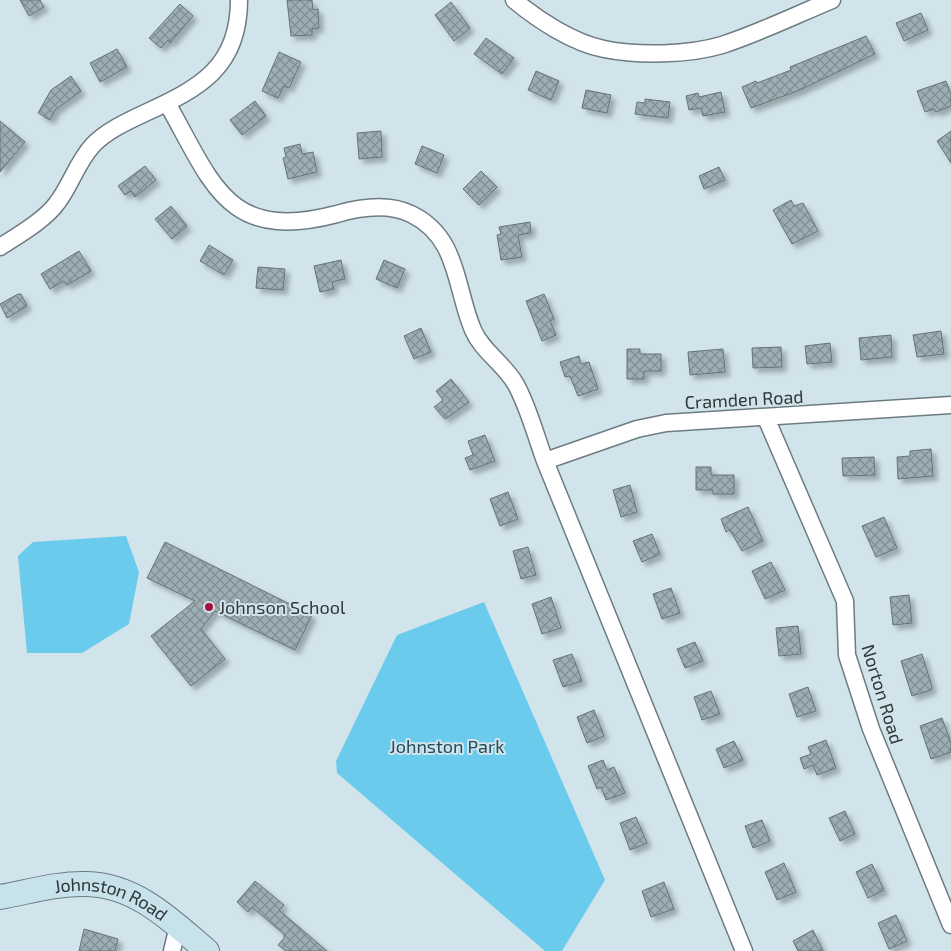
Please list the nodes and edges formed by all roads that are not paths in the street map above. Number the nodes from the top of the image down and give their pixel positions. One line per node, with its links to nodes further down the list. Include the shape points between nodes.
1 (238, 0): 4 (street, via 239,23 227,57 212,74)
2 (514, 0): 3 (street, via 567,35 594,46 646,53 694,51 722,44)
3 (832, 0)
4 (167, 103): 5 (street, via 124,123 93,144 57,204); 8 (street, via 216,190 234,207 271,220 306,222 363,207 410,214 427,224 445,242 474,331 516,384)
5 (0, 247)
6 (951, 405): 7 (street, Cramden Road)
7 (766, 418): 8 (street, Cramden Road, via 666,423 637,429); 10 (street, Norton Road, via 844,601 847,655 871,729)
8 (545, 461): 14 (street)
9 (0, 897): 11 (street, Johnston Road, via 50,887 87,884 117,888 142,899)
10 (951, 925)
11 (178, 926): 12 (street); 13 (street, Johnston Road)
12 (172, 951)
13 (207, 951)
14 (744, 951)

